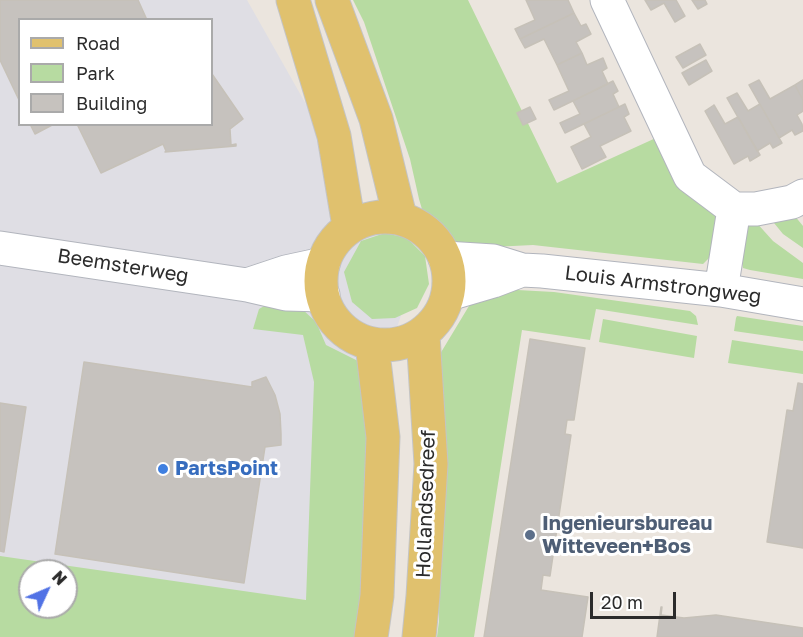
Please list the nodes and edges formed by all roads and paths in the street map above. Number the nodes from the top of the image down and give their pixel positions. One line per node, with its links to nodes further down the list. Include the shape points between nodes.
1 (293, 0): 7 (main road, via 334,136)
2 (332, 0): 6 (main road, via 376,119)
3 (607, 0): 5 (street, via 690,176)
4 (803, 196): 5 (street, via 756,209)
5 (734, 208): 12 (street)
6 (400, 217): 7 (main road, via 373,217); 9 (main road, via 424,228 442,247)
7 (349, 226): 11 (main road, via 324,260)
8 (0, 248): 11 (street, Beemsterweg, via 247,285 286,272)
9 (445, 258): 10 (street, Louis Armstrongweg, via 493,261); 13 (main road)
10 (522, 270): 12 (street, Louis Armstrongweg); 13 (street, Louis Armstrongweg)
11 (323, 279): 16 (main road, via 325,305 336,323 351,336)
12 (721, 290): 14 (street, Louis Armstrongweg)
13 (449, 294): 15 (main road, via 440,317)
14 (803, 304)
15 (423, 335): 16 (main road, via 400,344); 18 (main road, Hollandsedreef, via 431,464)
16 (372, 344): 17 (main road, via 383,437 377,596)
17 (371, 637)
18 (419, 637)

